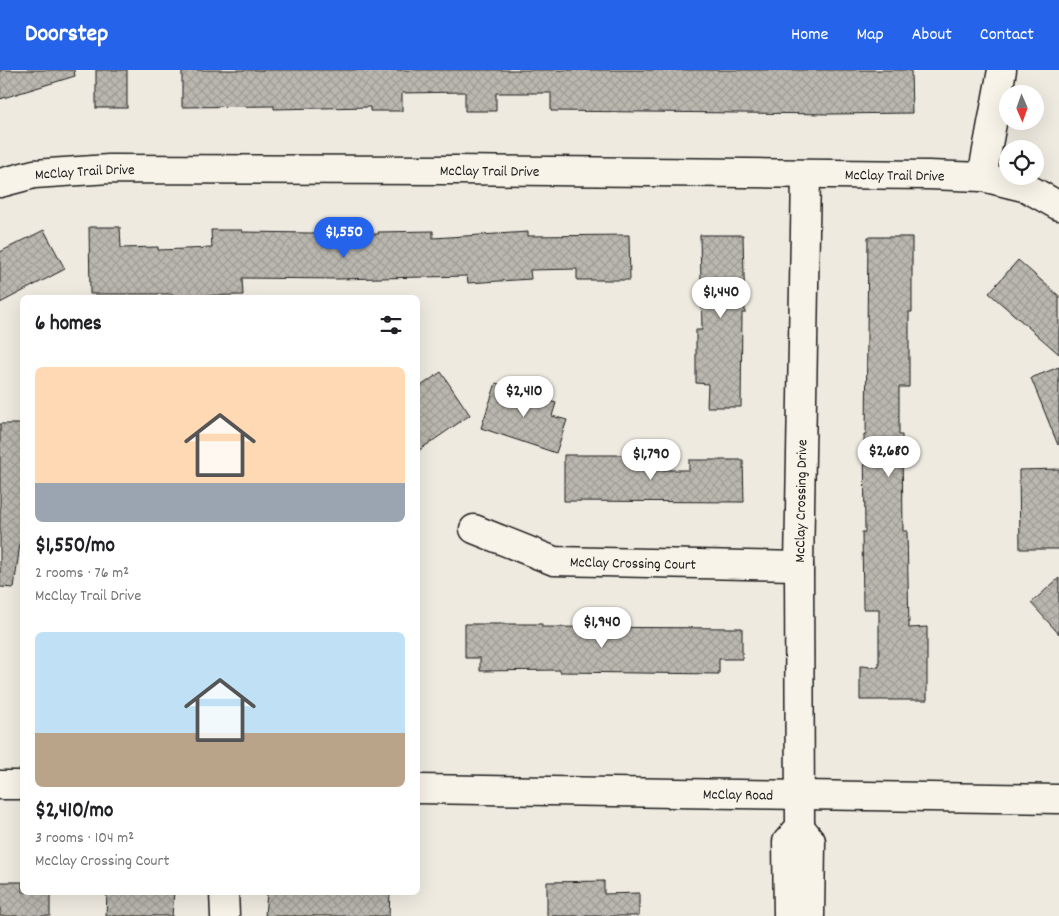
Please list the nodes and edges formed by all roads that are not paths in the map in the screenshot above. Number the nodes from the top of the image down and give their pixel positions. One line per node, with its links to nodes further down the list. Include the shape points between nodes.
1 (1002, 70): 3 (street)
2 (806, 175): 3 (street, McClay Trail Drive); 4 (street, McClay Trail Drive, via 109,169 34,174); 7 (street, McClay Crossing Drive)
3 (982, 177): 5 (street, McClay Trail Drive, via 1027,188)
4 (0, 183)
5 (1059, 206)
6 (474, 529): 7 (street, McClay Crossing Court, via 554,561)
7 (799, 566): 11 (street, McClay Crossing Drive)
8 (0, 785): 9 (street)
9 (20, 785)
10 (420, 790): 11 (street, McClay Road)
11 (800, 795): 12 (street, McClay Road); 13 (street, McClay Crossing Drive)
12 (1059, 799)
13 (800, 828): 16 (street, via 787,842); 17 (street, McClay Crossing Drive, via 811,840)
14 (224, 895): 15 (street)
15 (225, 916)
16 (788, 916)
17 (810, 916)

